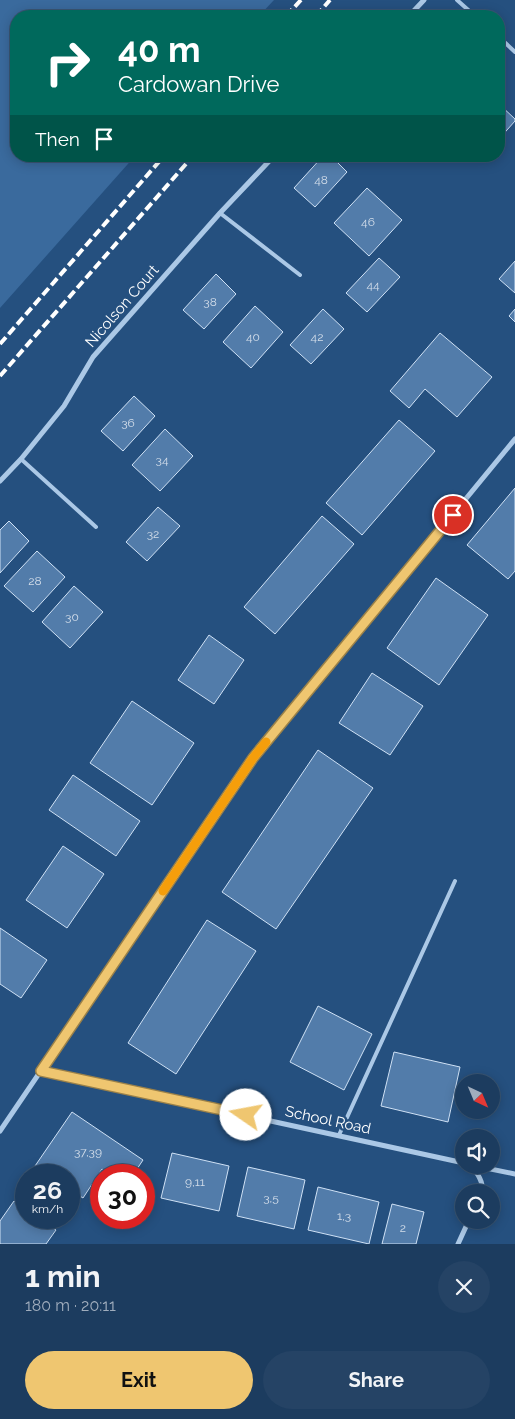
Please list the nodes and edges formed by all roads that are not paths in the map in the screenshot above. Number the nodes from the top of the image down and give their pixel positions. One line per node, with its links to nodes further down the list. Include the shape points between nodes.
1 (424, 0): 3 (street)
2 (457, 0): 4 (lane)
3 (415, 10)
4 (468, 10)
5 (505, 43): 6 (lane)
6 (515, 52)
7 (268, 162): 8 (street, Nicolson Court)
8 (220, 213): 9 (lane); 11 (street, Nicolson Court, via 94,358 64,406)
9 (300, 274)
10 (515, 439): 15 (street, via 253,758)
11 (21, 459): 12 (street, Nicolson Court); 13 (lane)
12 (0, 480)
13 (96, 527)
14 (455, 881): 17 (lane)
15 (41, 1071): 16 (street); 17 (street, School Road)
16 (0, 1131)
17 (339, 1135): 18 (street, School Road)
18 (455, 1161)
19 (500, 1171): 20 (street)
20 (515, 1174)
21 (465, 1229): 22 (street)
22 (458, 1244)

